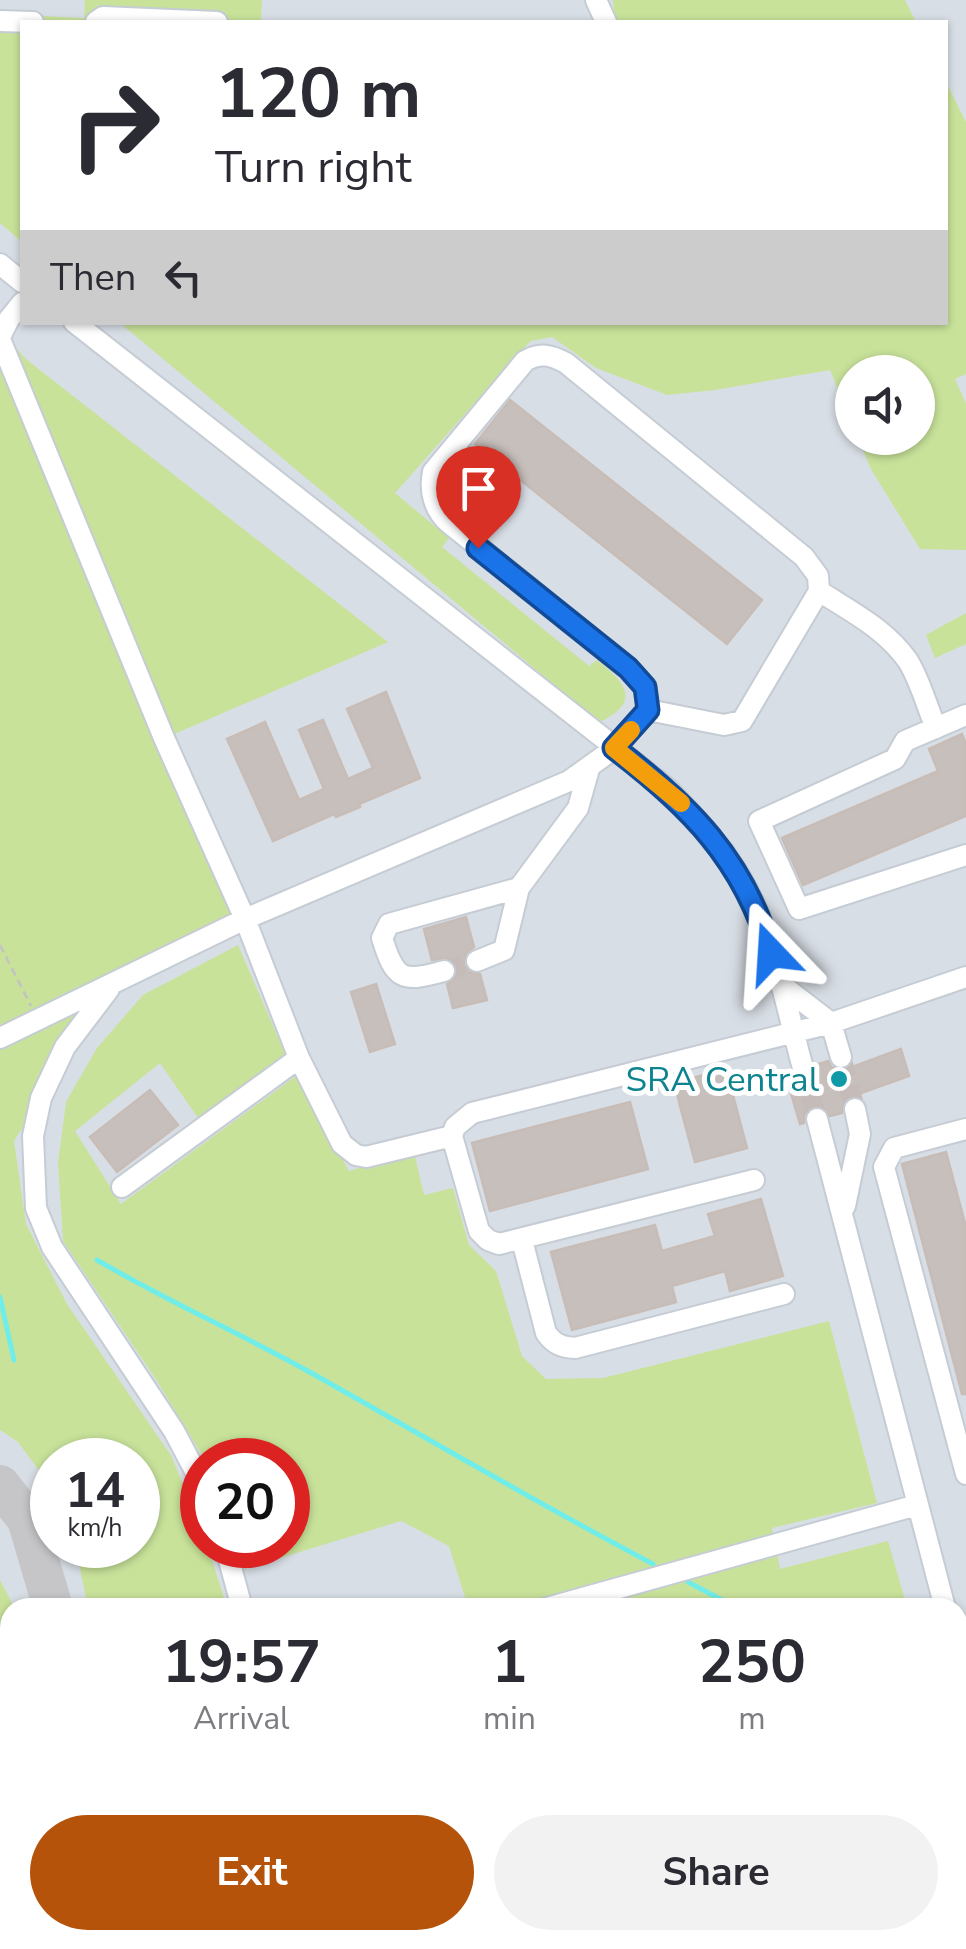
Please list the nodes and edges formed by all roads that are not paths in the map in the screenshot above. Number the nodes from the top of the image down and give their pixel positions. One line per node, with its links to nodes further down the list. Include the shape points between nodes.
1 (99, 20): 2 (lane)
2 (171, 20)
3 (0, 264): 4 (lane)
4 (20, 280)
5 (20, 306): 7 (lane)
6 (78, 325): 12 (lane)
7 (0, 338): 16 (lane)
8 (818, 591): 9 (lane, via 742,720 724,725); 9 (lane, via 818,576 804,557 566,363 546,354 525,361 434,472 436,506 449,524 628,668 645,687); 11 (lane, via 896,646 910,663)
9 (648, 710): 12 (lane)
10 (966, 716): 11 (lane)
11 (936, 728): 14 (lane, via 905,741 895,759 759,821 799,909)
12 (614, 748): 13 (lane); 20 (lane, via 668,789 739,874)
13 (588, 768): 15 (lane, via 578,808); 16 (lane)
14 (966, 856)
15 (519, 888): 17 (lane, via 504,950); 18 (lane, via 389,924 382,938 398,974 416,978)
16 (245, 918): 21 (lane); 25 (lane)
17 (477, 961)
18 (444, 971)
19 (966, 978): 22 (lane)
20 (779, 983): 22 (lane); 23 (lane)
21 (113, 984): 24 (lane); 37 (lane, via 64,1047 41,1098 33,1136 36,1208 52,1248)
22 (831, 1022): 23 (lane); 26 (lane)
23 (792, 1031): 27 (lane); 31 (lane, via 472,1113)
24 (0, 1038)
25 (299, 1058): 31 (lane, via 342,1144 356,1155); 33 (lane)
26 (841, 1058)
27 (803, 1068)
28 (856, 1109): 34 (lane, via 860,1134)
29 (817, 1119): 34 (lane)
30 (966, 1130): 38 (lane, via 894,1148 884,1167)
31 (452, 1136): 35 (lane, via 479,1231 499,1244)
32 (754, 1180): 35 (lane)
33 (122, 1188)
34 (844, 1213): 39 (lane)
35 (522, 1240): 36 (lane, via 546,1333 562,1347)
36 (784, 1294)
37 (180, 1442)
38 (966, 1474)
39 (917, 1505): 42 (lane); 43 (lane)
40 (231, 1568): 41 (lane)
41 (239, 1598)
42 (583, 1598)
43 (942, 1598)

